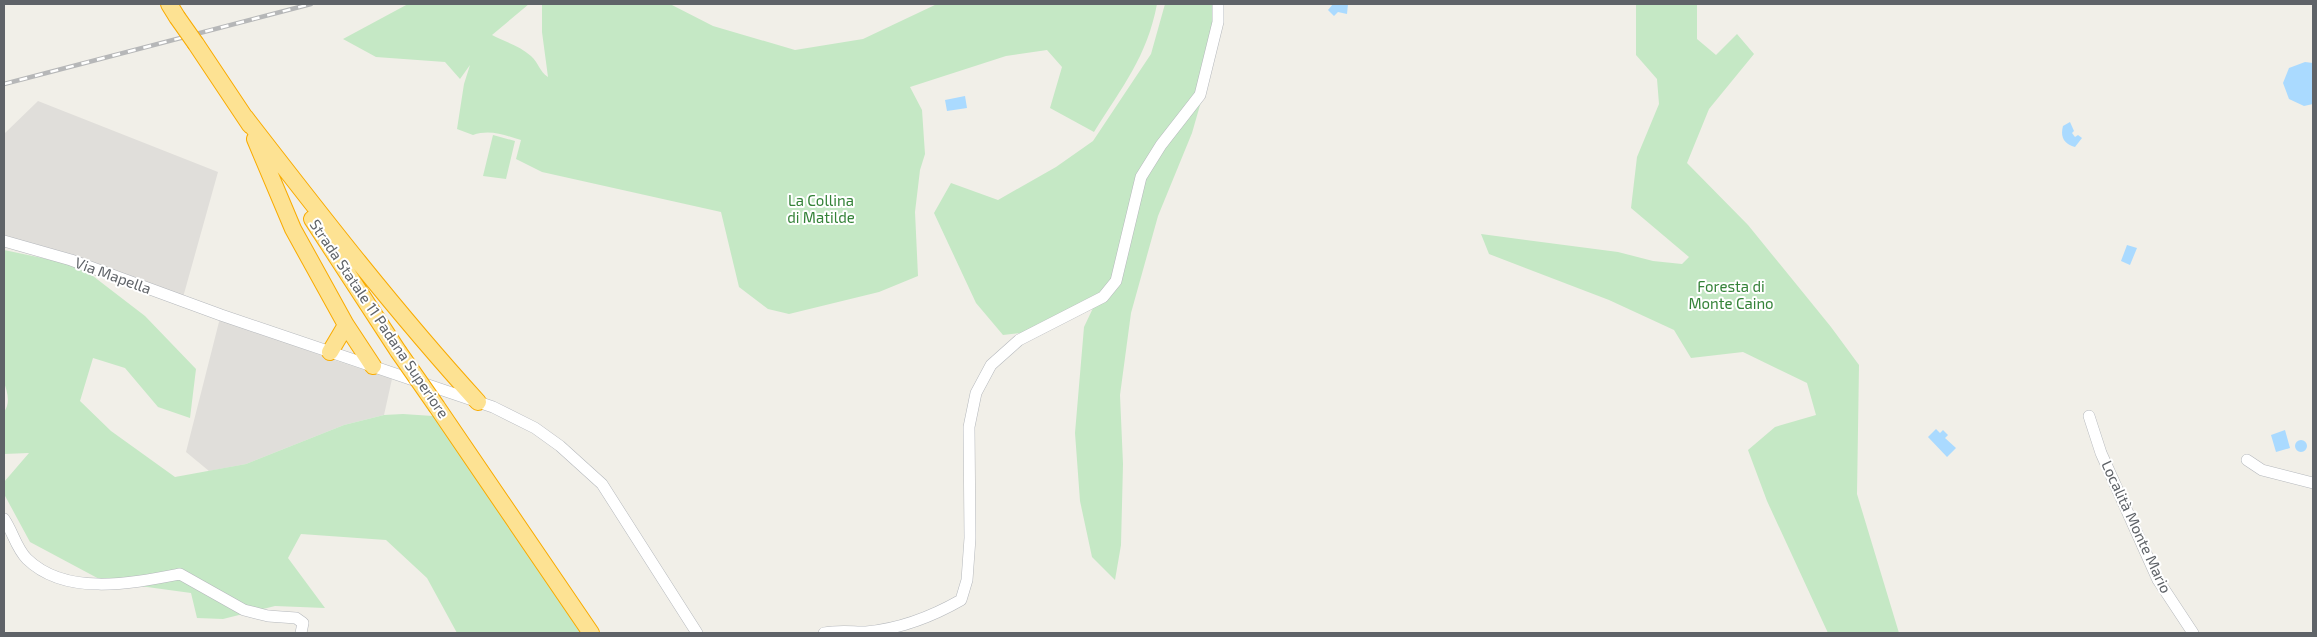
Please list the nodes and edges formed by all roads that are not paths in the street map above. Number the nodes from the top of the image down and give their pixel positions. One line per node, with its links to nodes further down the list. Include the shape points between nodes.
1 (1218, 4): 16 (street, via 1218,22 1200,95 1141,177 1116,281 1103,297 1020,340 991,365 976,393 969,427 970,538 962,600 901,625 867,632)
2 (173, 10): 3 (highway, Strada Statale 11 Padana Superiore, bridge)
3 (245, 117): 5 (highway, via 293,229); 8 (highway, via 432,352); 14 (highway, Strada Statale 11 Padana Superiore, bridge, via 398,351)
4 (4, 241): 6 (street, Via Mapella, via 70,260)
5 (346, 325): 6 (highway); 7 (highway)
6 (330, 352): 7 (street, Via Mapella)
7 (374, 366): 8 (street, Via Mapella)
8 (478, 402): 15 (street, Via Mapella, via 535,428 602,484)
9 (2089, 416): 17 (street, Località Monte Mario, via 2101,453 2158,580)
10 (2246, 460): 11 (street, via 2262,470)
11 (2313, 483)
12 (4, 520): 13 (street, via 27,559 43,571 64,580 124,583 180,574 244,610 296,618 303,623)
13 (301, 633)
14 (590, 633)
15 (697, 633)
16 (824, 633)
17 (2193, 633)

